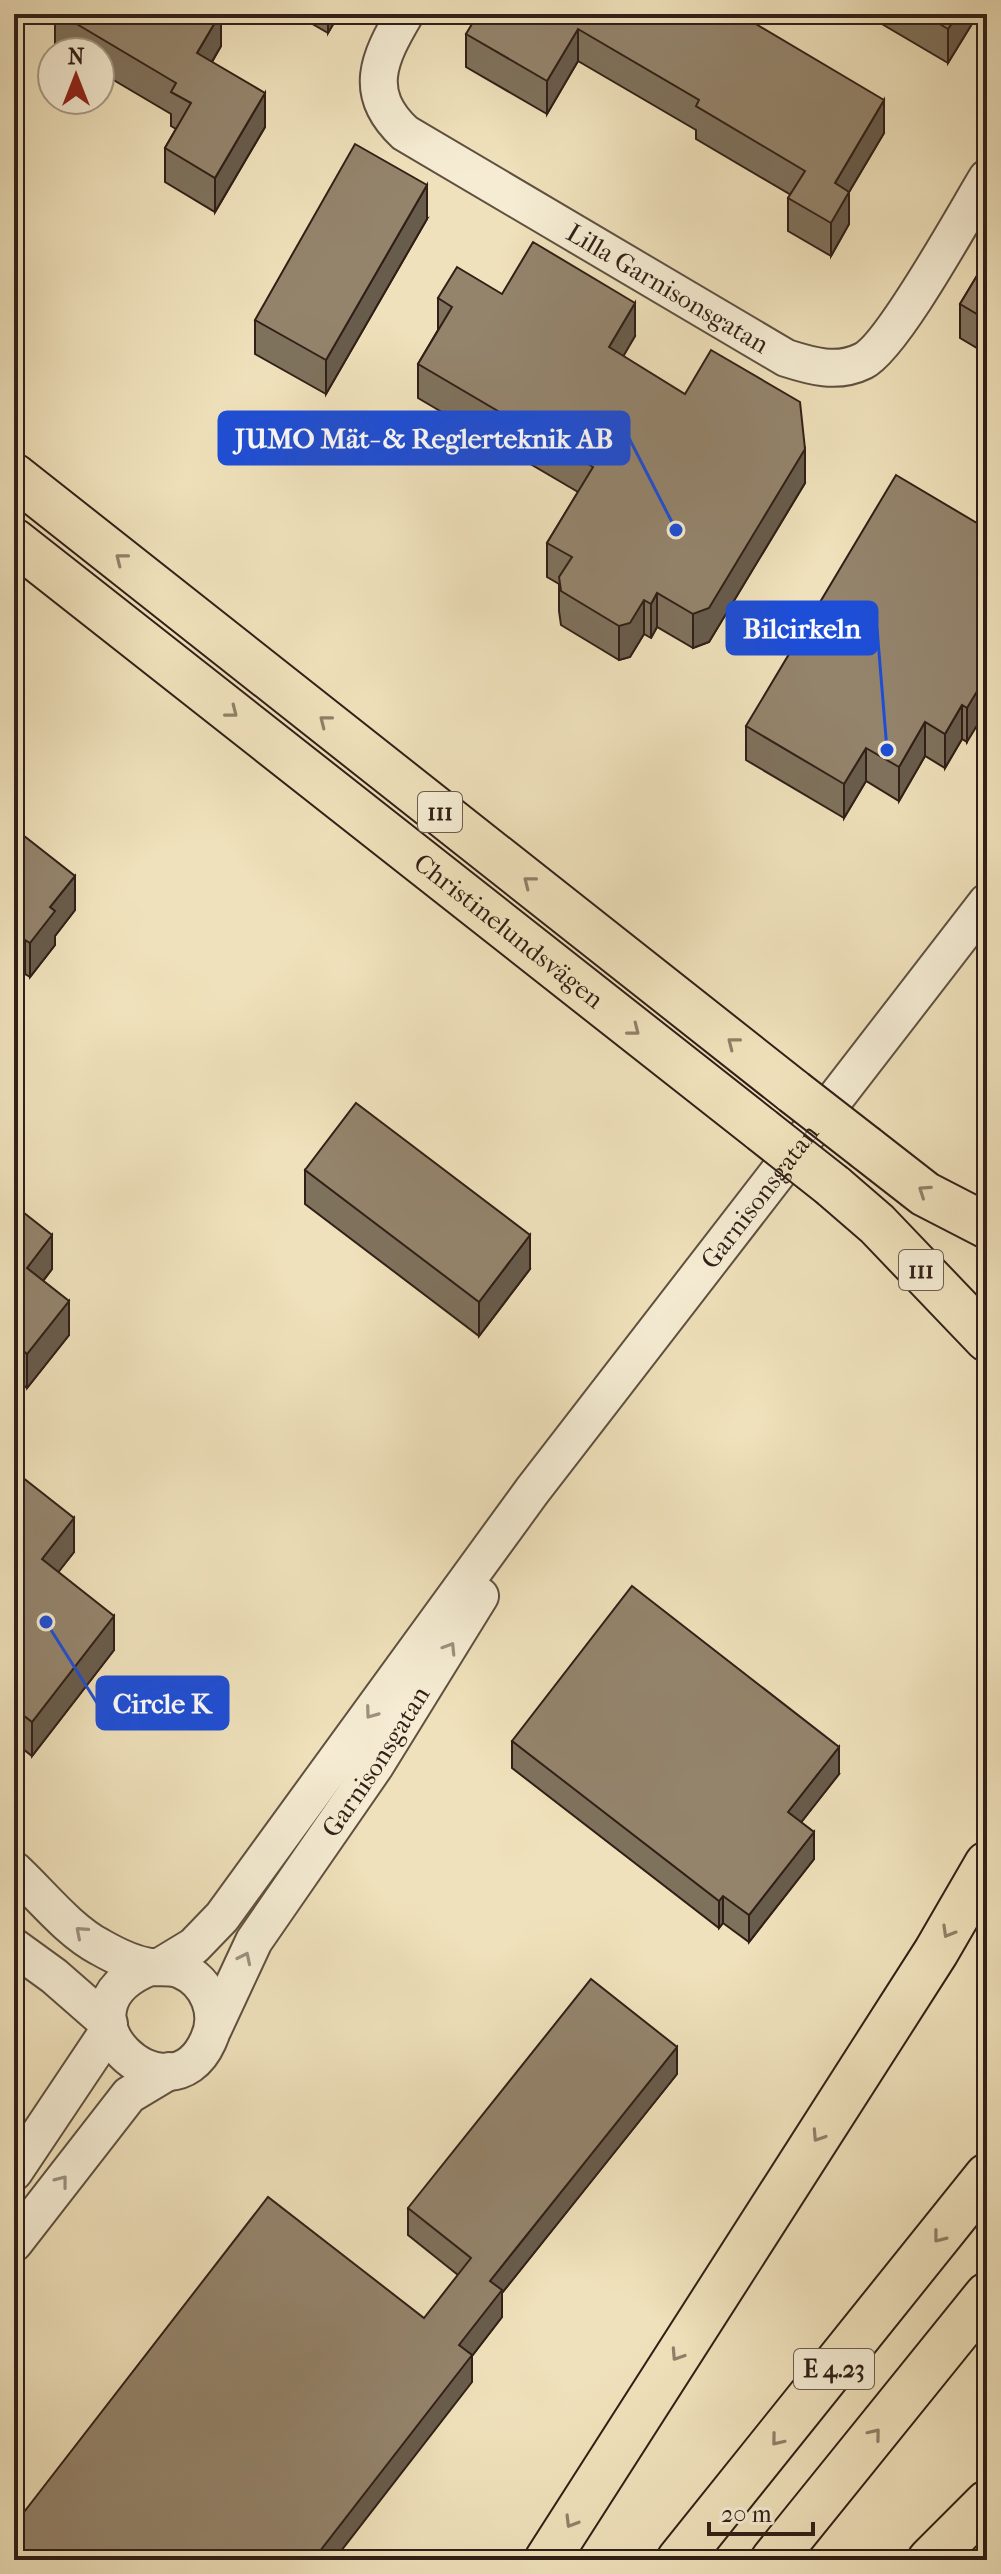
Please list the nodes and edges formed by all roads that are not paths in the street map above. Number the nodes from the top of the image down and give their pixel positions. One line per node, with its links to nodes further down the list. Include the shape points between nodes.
1 (405, 14): 2 (street, Lilla Garnisonsgatan, via 378,71 387,116 405,133 786,358 815,367 855,364 884,344)
2 (987, 178)
3 (14, 465): 5 (main road)
4 (14, 476): 5 (main road, Christinelundsvägen / 111)
5 (86, 532): 10 (main road, Christinelundsvägen / 111, one-way to 5, bridge, via 925,1194)
6 (14, 541): 8 (main road, Christinelundsvägen / 111)
7 (14, 557): 8 (main road)
8 (171, 664): 11 (main road, Christinelundsvägen / 111, one-way to 11, bridge, via 833,1186 877,1224)
9 (987, 902): 12 (street, Garnisonsgatan)
10 (987, 1226)
11 (987, 1339)
12 (532, 1491): 16 (street, Garnisonsgatan, one-way to 16, via 222,1917 194,1946); 18 (street, Garnisonsgatan, one-way to 12, via 254,1941 471,1615)
13 (987, 1864): 25 (main road, one-way to 25)
14 (14, 1870): 16 (street, one-way to 14, via 99,1947)
15 (14, 1947): 17 (street)
16 (156, 1967): 17 (street, Garnisonsgatan, via 136,1973 114,1994); 18 (street, via 184,1971 204,1987 214,2014)
17 (109, 2027): 19 (street, via 126,2059 146,2070); 20 (street, Garnisonsgatan)
18 (213, 2029): 19 (street, Garnisonsgatan, via 199,2056)
19 (169, 2071): 22 (street, Garnisonsgatan, one-way to 19, via 129,2095)
20 (14, 2172)
21 (987, 2176): 26 (main road, E 4.23, one-way to 26)
22 (14, 2243)
23 (987, 2295): 27 (main road, E 4.23, one-way to 23)
24 (987, 2503): 28 (main road)
25 (547, 2560)
26 (679, 2560)
27 (773, 2560)
28 (930, 2560)

